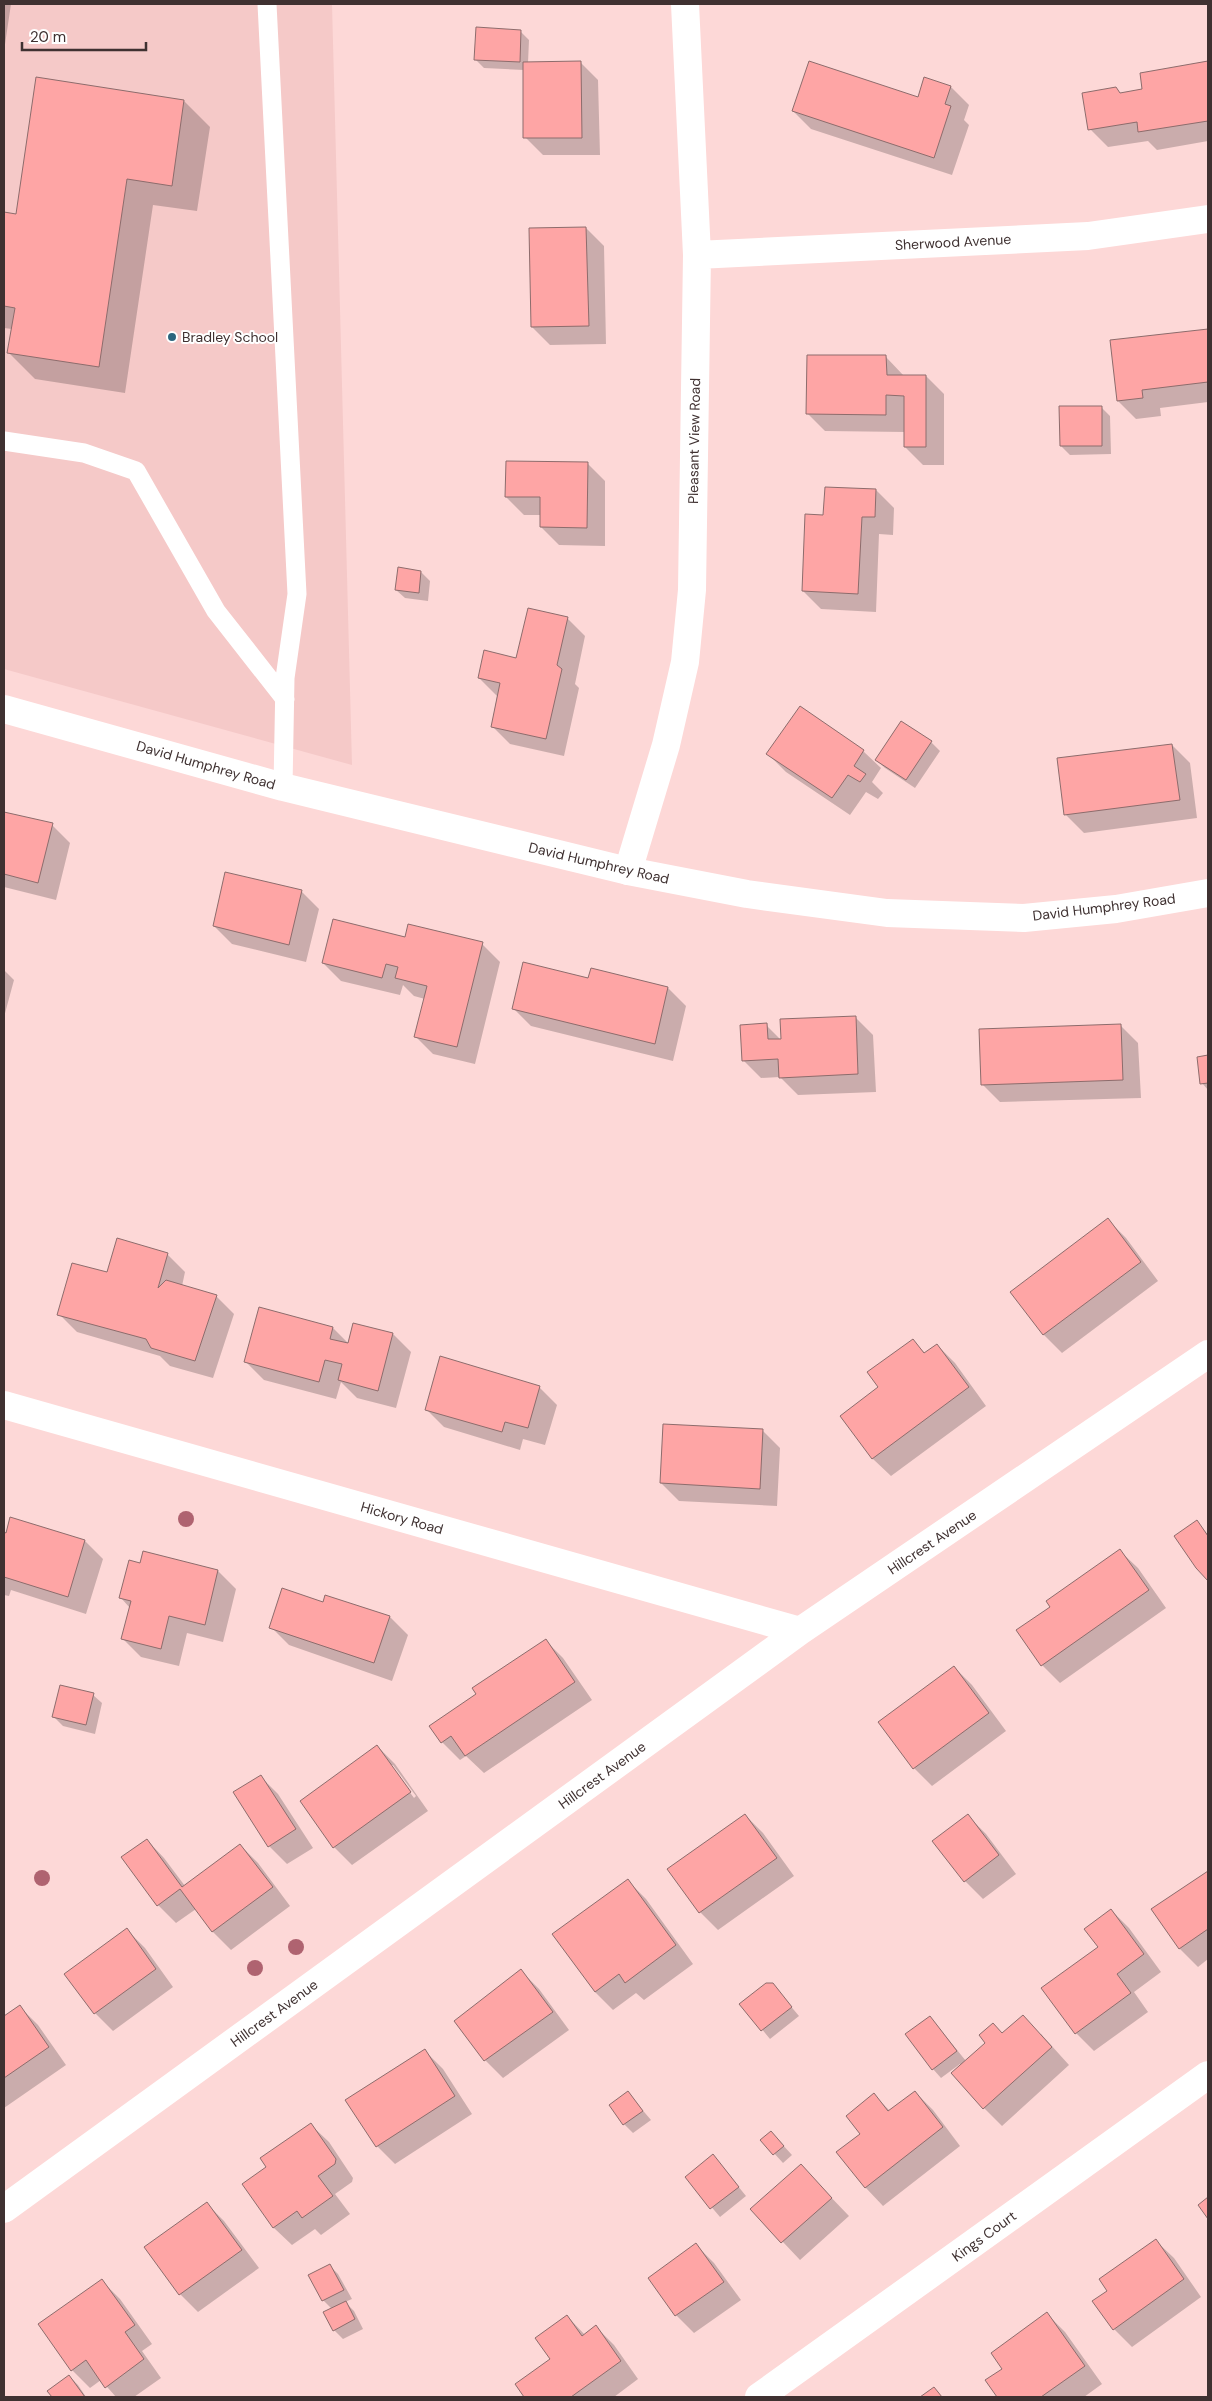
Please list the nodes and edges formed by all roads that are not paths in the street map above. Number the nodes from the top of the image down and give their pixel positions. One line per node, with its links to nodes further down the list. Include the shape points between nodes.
1 (267, 4): 6 (lane, via 296,594)
2 (684, 4): 4 (street, Pleasant View Road)
3 (1208, 219): 4 (street, Sherwood Avenue, via 1088,236)
4 (697, 254): 9 (street, Pleasant View Road, via 692,590 685,662 666,745)
5 (4, 441): 6 (lane, via 84,453 136,471 216,611)
6 (285, 699): 8 (lane)
7 (4, 709): 8 (street, David Humphrey Road)
8 (283, 787): 9 (street, David Humphrey Road)
9 (628, 871): 10 (street, David Humphrey Road, via 747,894 887,913 1024,918 1116,909)
10 (1208, 892)
11 (1208, 1354): 13 (street, Hillcrest Avenue)
12 (4, 1405): 13 (street, Hickory Road)
13 (800, 1631): 15 (street, Hillcrest Avenue)
14 (1208, 2075): 16 (street, Kings Court)
15 (4, 2209)
16 (759, 2397)

